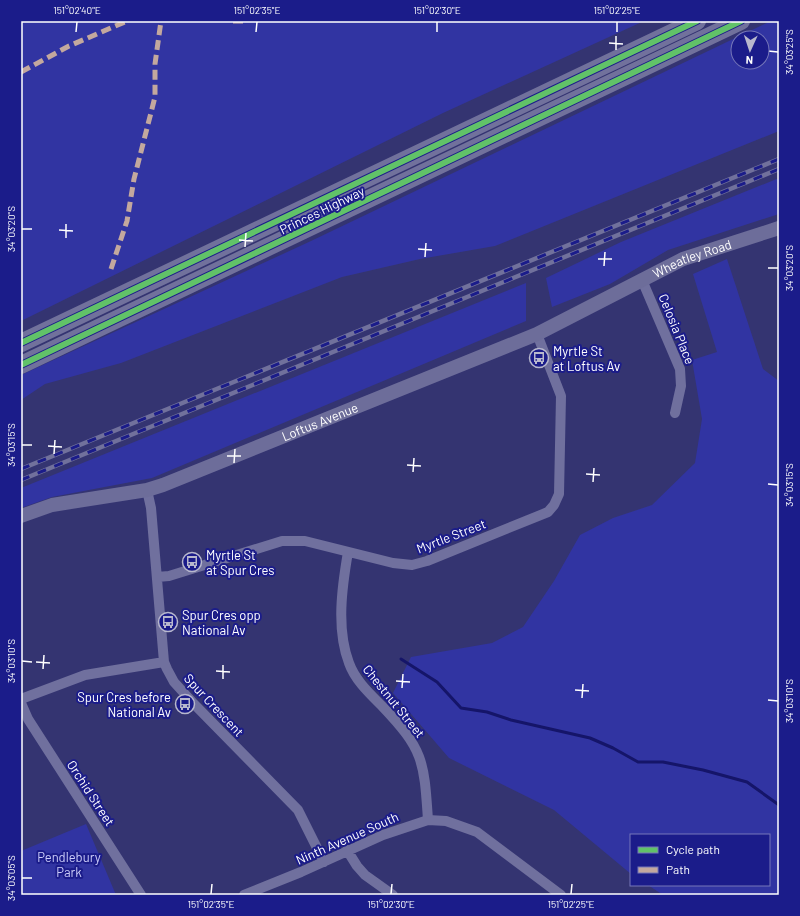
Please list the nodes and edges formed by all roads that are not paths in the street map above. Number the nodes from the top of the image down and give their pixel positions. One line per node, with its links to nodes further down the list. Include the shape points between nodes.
1 (697, 21): 7 (highway, Princes Highway)
2 (741, 21): 8 (highway, Princes Highway)
3 (779, 228): 4 (street, Wheatley Road, via 683,259)
4 (642, 280): 5 (street, Wheatley Road); 9 (street, Celosia Place, via 680,369 681,386)
5 (610, 298): 6 (street, Loftus Avenue)
6 (537, 334): 10 (street, Loftus Avenue); 12 (street, Myrtle Street, via 561,396 559,494 554,505 544,514 412,565)
7 (21, 343)
8 (21, 365)
9 (675, 413)
10 (147, 490): 11 (street, Loftus Avenue, via 70,501); 13 (street, Spur Crescent)
11 (21, 516)
12 (348, 552): 13 (street, Myrtle Street, via 304,541 282,541 170,576); 17 (street, Chestnut Street, via 342,620 349,664 363,687 413,742 425,775)
13 (157, 577): 14 (street, Spur Crescent)
14 (164, 662): 15 (street, via 85,675); 19 (street, Spur Crescent, via 179,688 298,810)
15 (21, 700)
16 (21, 703): 20 (street, Orchid Street, via 28,719)
17 (428, 820): 18 (street, Ninth Avenue South, via 404,826); 23 (street, Ninth Avenue South, via 446,821 477,832)
18 (348, 850): 19 (street, Ninth Avenue South); 22 (street, via 365,875)
19 (324, 862): 21 (street, Ninth Avenue South)
20 (141, 895)
21 (244, 895)
22 (393, 895)
23 (561, 895)

